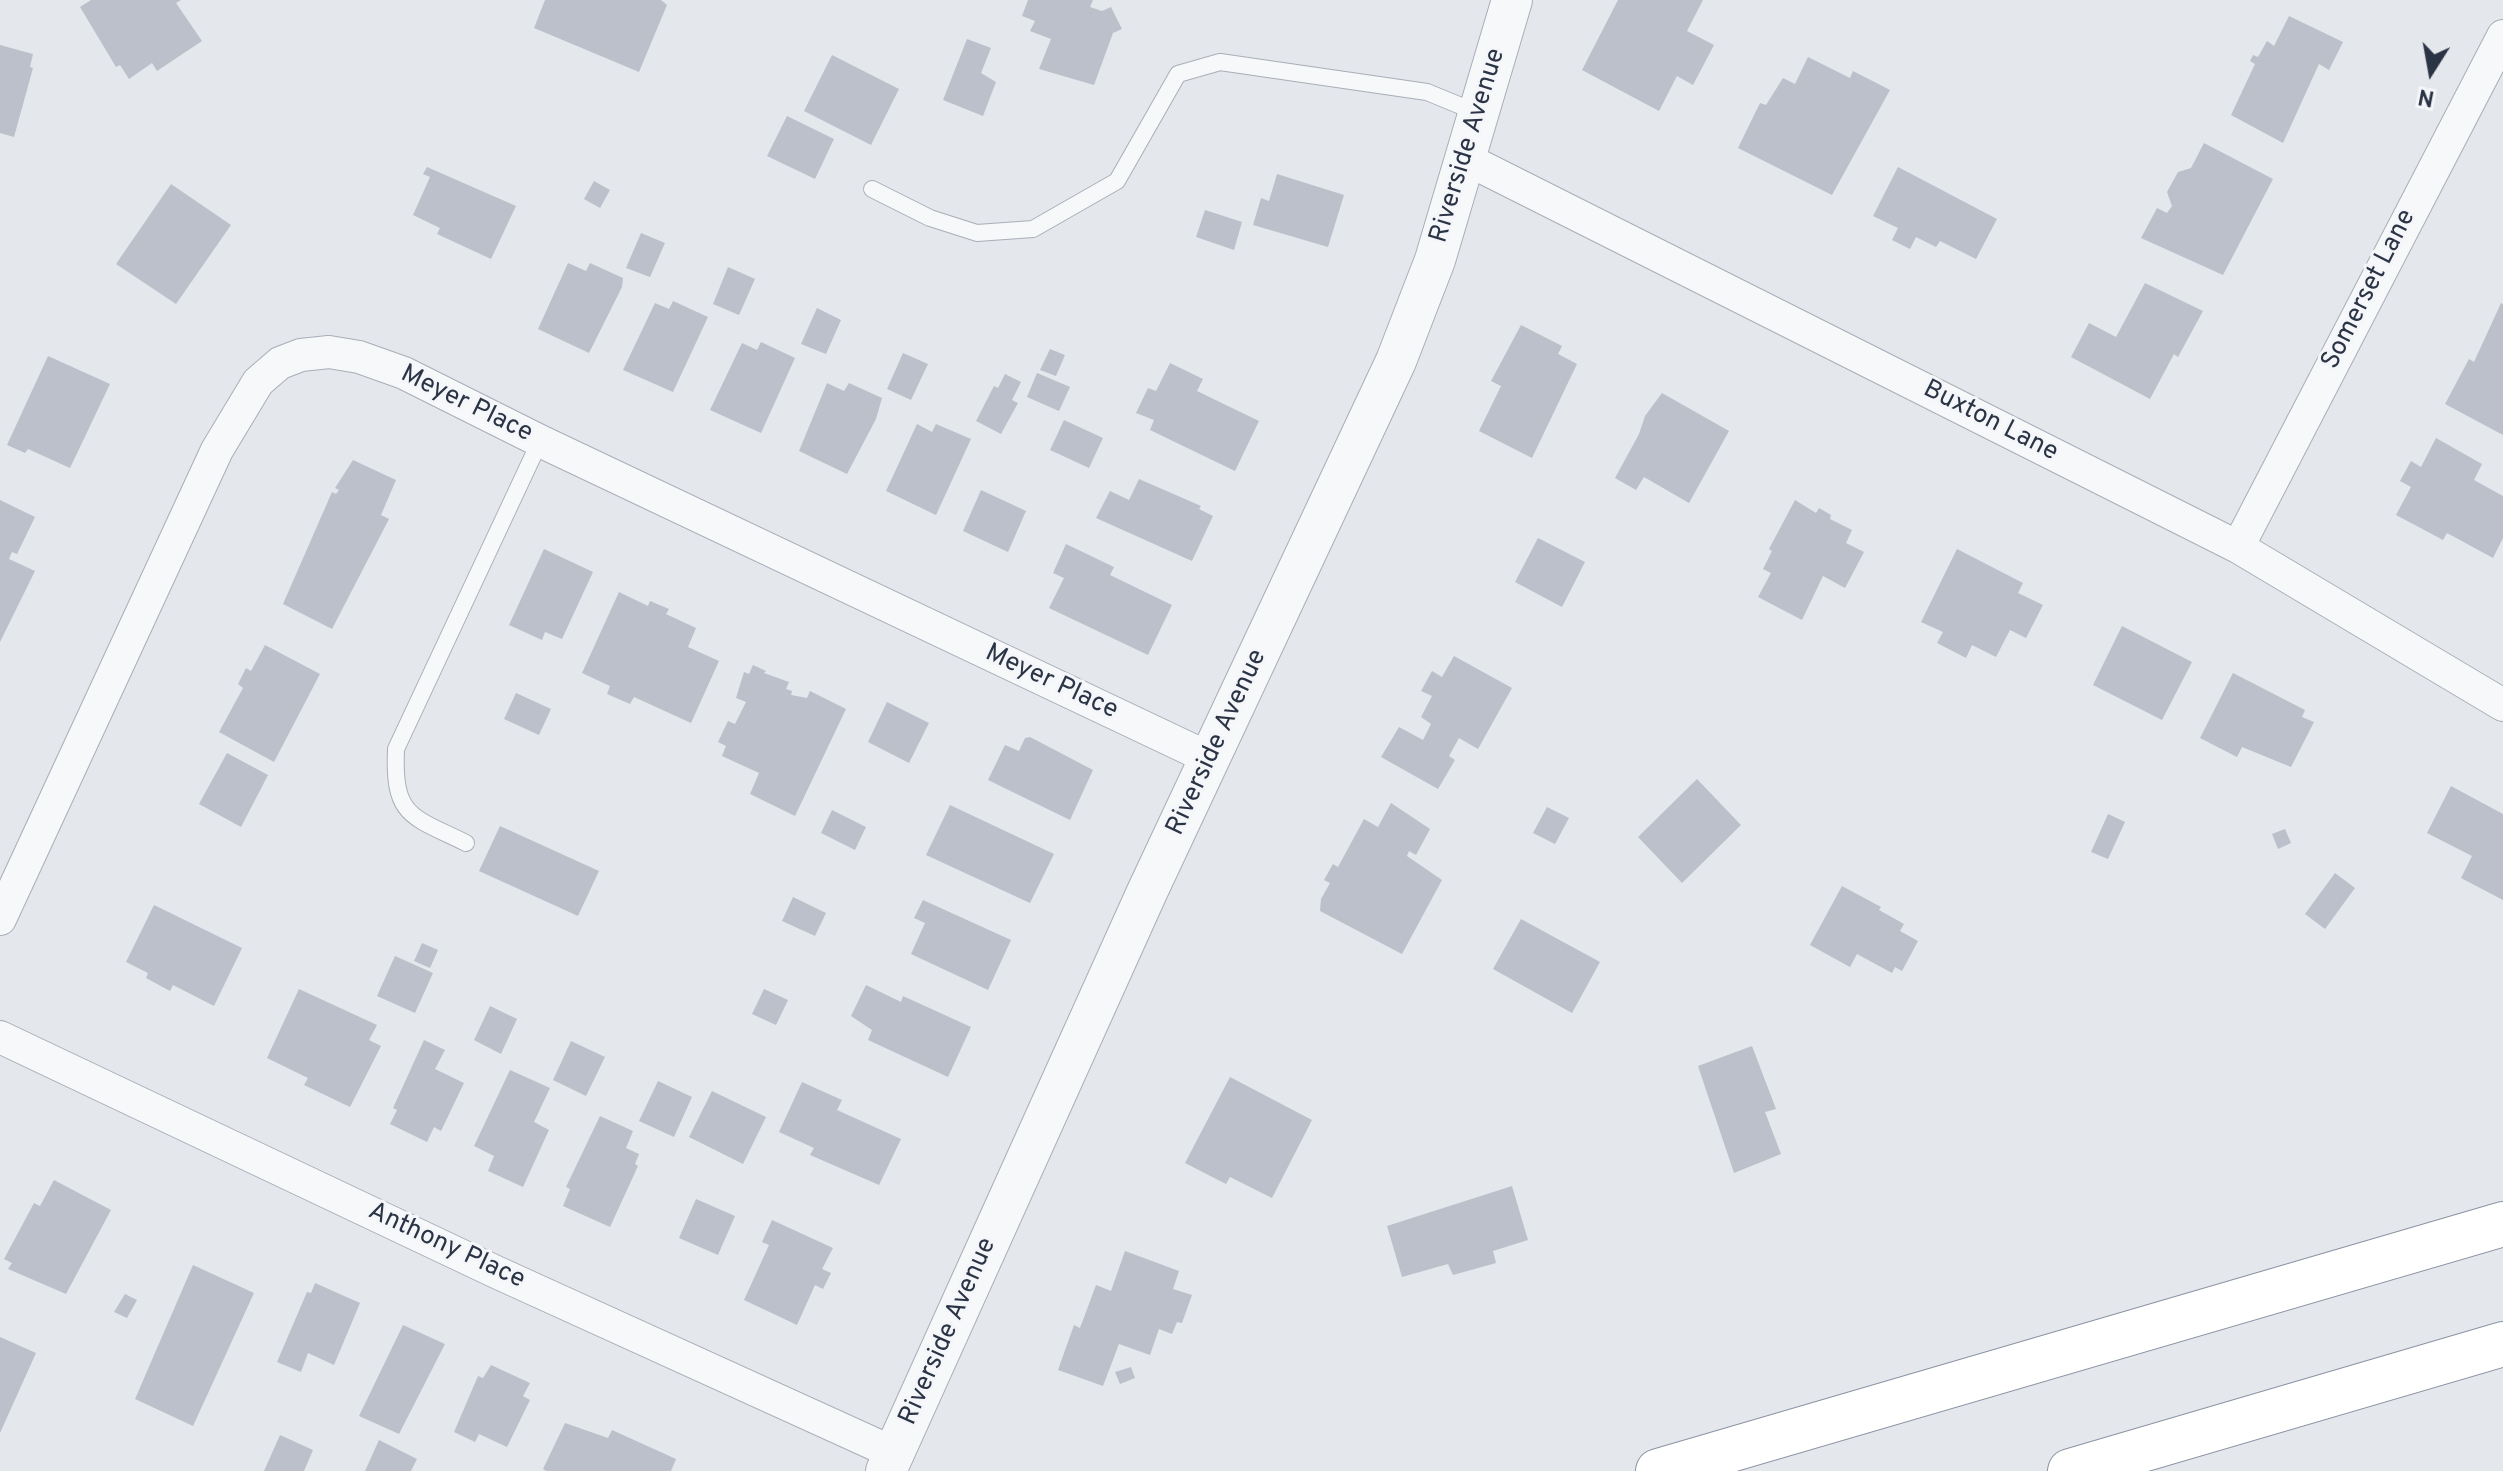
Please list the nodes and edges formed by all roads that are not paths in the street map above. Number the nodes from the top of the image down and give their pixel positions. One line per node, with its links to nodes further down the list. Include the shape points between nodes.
1 (1512, 0): 3 (street, Riverside Avenue)
2 (2503, 36): 7 (street, Somerset Lane)
3 (1478, 113): 4 (street, Riverside Avenue); 5 (lane, via 1427,92 1220,62 1178,74 1117,181 1033,229 977,233 930,218)
4 (1466, 159): 7 (street, Buxton Lane); 9 (street, Riverside Avenue, via 1396,361)
5 (872, 189)
6 (540, 441): 9 (street, Meyer Place); 10 (lane, via 396,749 394,785 409,815); 11 (street, Meyer Place, via 404,373 359,357 301,355 280,363 258,382 217,450)
7 (2238, 547): 8 (street, Buxton Lane)
8 (2503, 705)
9 (1211, 759): 15 (street, Riverside Avenue)
10 (466, 843)
11 (0, 919)
12 (0, 1037): 15 (street, Anthony Place)
13 (2503, 1224): 16 (highway)
14 (2503, 1344): 17 (highway)
15 (890, 1462)
16 (1658, 1471)
17 (2070, 1471)

